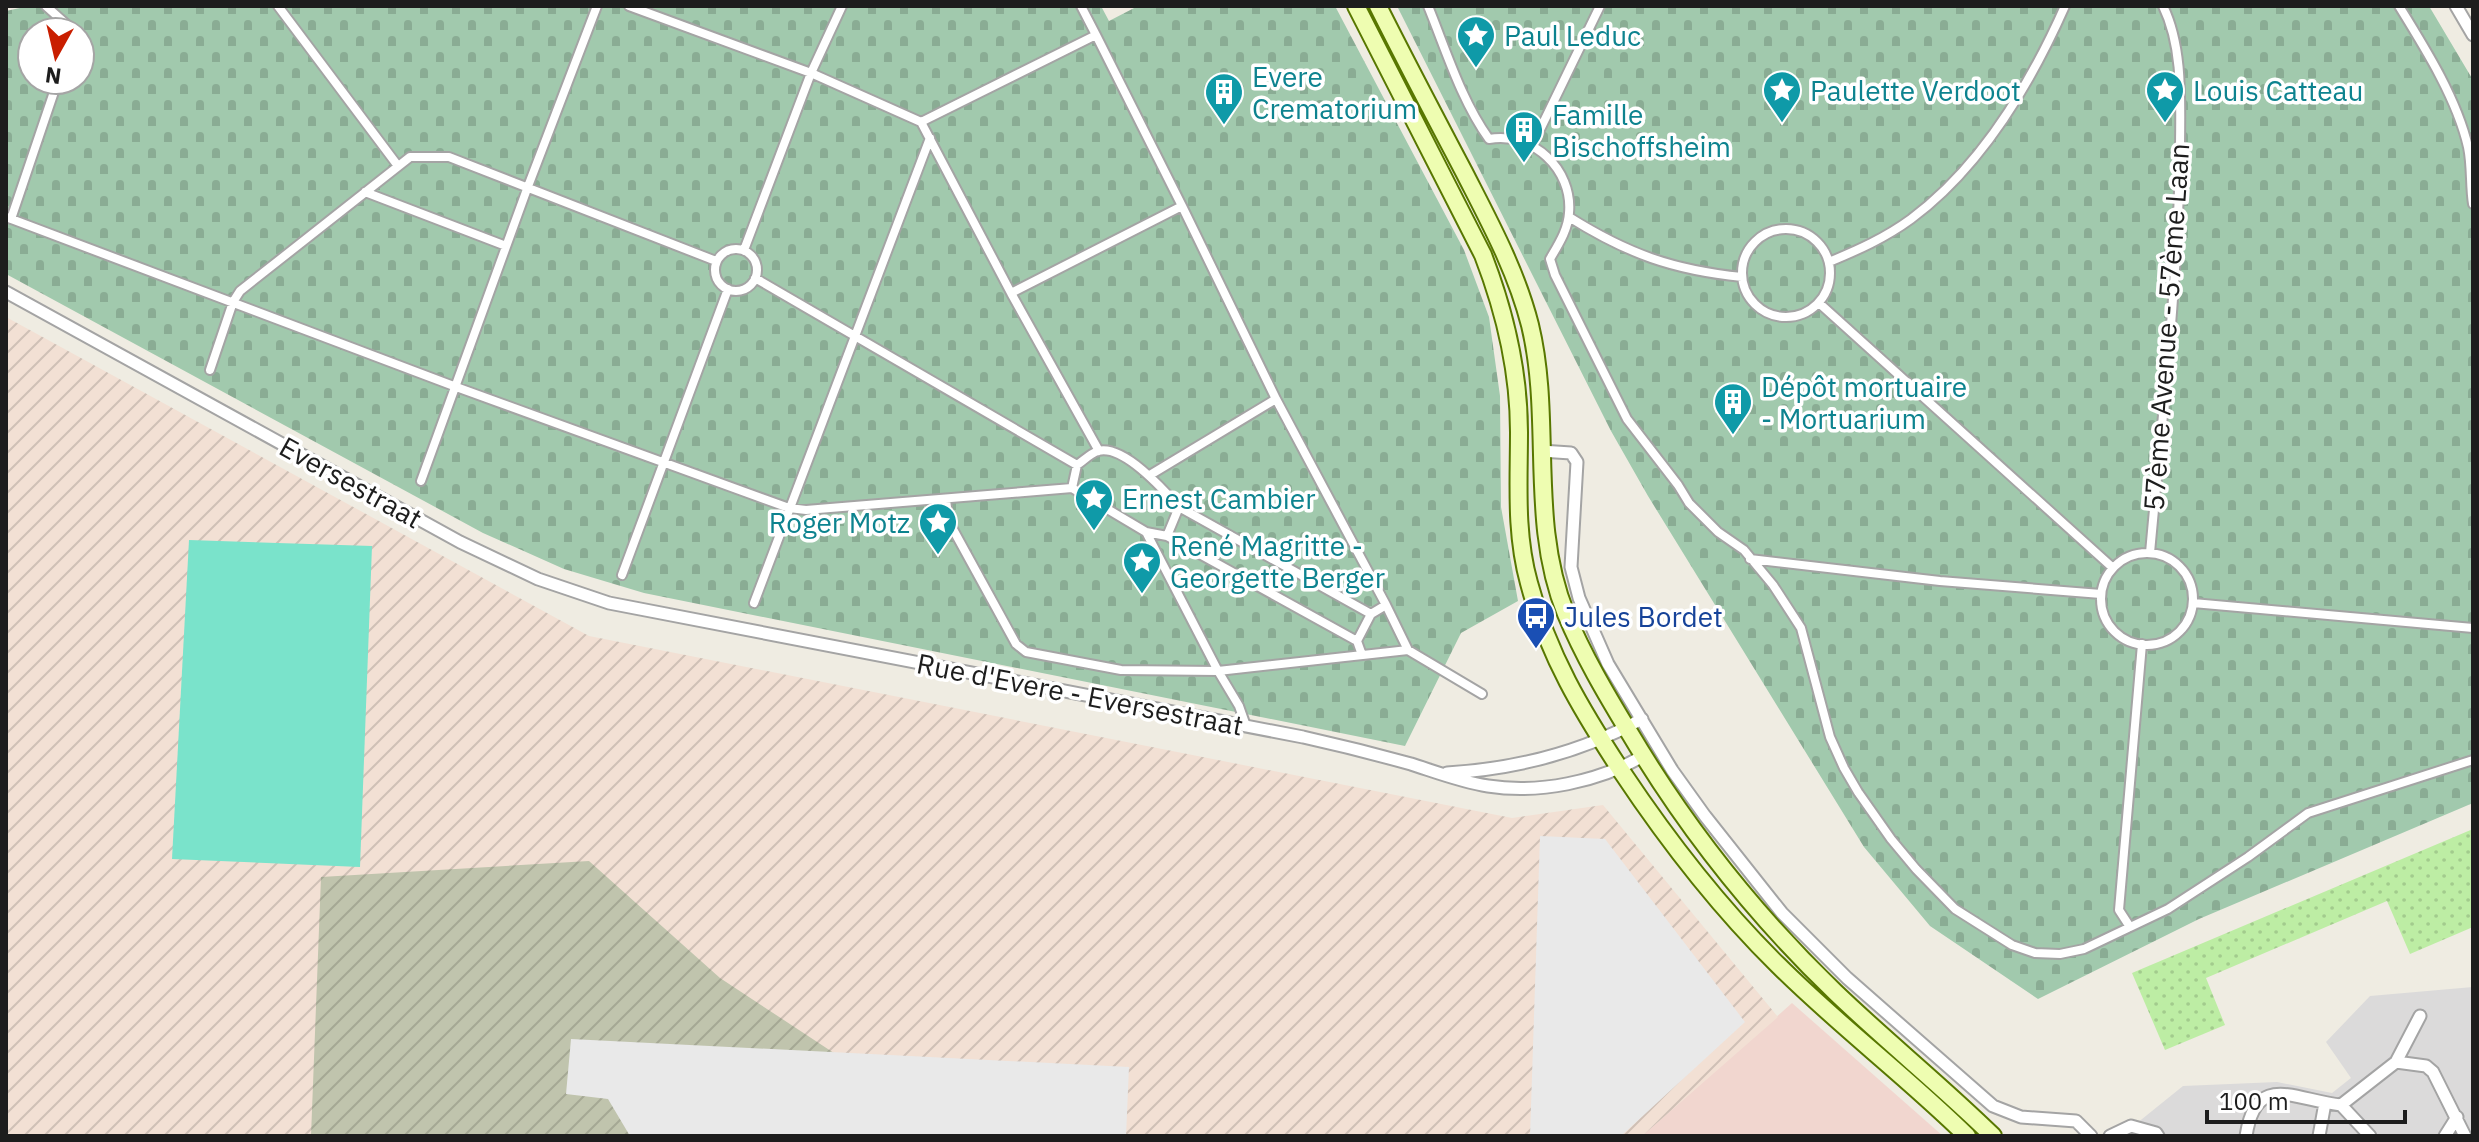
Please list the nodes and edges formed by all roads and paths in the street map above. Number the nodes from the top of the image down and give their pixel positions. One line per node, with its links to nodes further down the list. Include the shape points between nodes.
1 (278, 6): 21 (street)
2 (597, 6): 22 (street)
3 (629, 6): 16 (street)
4 (842, 6): 16 (street)
5 (1081, 6): 14 (street)
6 (1356, 6): 75 (main road, via 1483,255 1497,294 1515,374 1519,519 1528,580 1555,658)
7 (1378, 6): 44 (main road, via 1514,275 1538,369)
8 (1428, 6): 20 (street, via 1489,139)
9 (1600, 6): 20 (street)
10 (2065, 6): 31 (street, via 2016,100 1967,168 1912,219)
11 (2163, 6): 55 (street, 57ème Avenue - 57ème Laan, via 2173,34 2179,90 2179,191)
12 (2399, 6): 24 (street, via 2453,106 2468,147)
13 (2456, 6): 15 (street)
14 (1096, 35): 18 (street); 25 (street)
15 (2473, 35)
16 (811, 73): 18 (street); 29 (street)
17 (52, 96): 27 (street)
18 (921, 122): 19 (street)
19 (930, 138): 36 (street); 39 (street)
20 (1533, 144): 26 (street, via 1563,179)
21 (398, 166): 22 (street, via 410,157 449,157); 23 (street)
22 (527, 189): 28 (street); 30 (street)
23 (365, 192): 28 (street); 37 (street)
24 (2473, 204)
25 (1182, 206): 36 (street); 42 (street)
26 (1569, 217): 32 (street, via 1667,265); 56 (street, via 1550,259 1627,419 1689,503)
27 (8, 218): 37 (street)
28 (506, 246): 41 (street)
29 (744, 250): 30 (street, via 725,251); 33 (street, via 757,265)
30 (716, 261): 34 (street, via 715,274)
31 (1829, 262): 32 (street, via 1824,250 1805,234 1780,229 1747,251); 38 (street, via 1827,290)
32 (1742, 277): 38 (street, via 1753,303 1779,317 1793,317)
33 (755, 278): 34 (street, via 741,290); 39 (street)
34 (728, 289): 45 (street)
35 (6, 292): 64 (street, Eversestraat, via 507,566 609,603)
36 (1011, 293): 43 (street)
37 (233, 302): 40 (street); 41 (street)
38 (1819, 303): 57 (street)
39 (854, 337): 46 (street); 52 (street)
40 (210, 370)
41 (455, 387): 45 (street); 48 (street)
42 (1276, 399): 47 (street); 62 (street)
43 (1099, 451): 46 (street); 47 (street, via 1114,453)
44 (1541, 451): 72 (street, via 1571,453 1577,462 1571,567 1575,583 1608,664); 74 (main road, via 1544,523 1557,587 1577,638)
45 (664, 463): 52 (street); 58 (street)
46 (1077, 465): 49 (street)
47 (1150, 475): 51 (street)
48 (421, 481)
49 (1072, 488): 50 (street); 53 (street)
50 (946, 500): 52 (street); 70 (street, via 949,522 1016,644 1026,652 1131,671)
51 (1179, 507): 54 (street); 63 (street)
52 (789, 508): 60 (street)
53 (1146, 532): 54 (street); 70 (street)
54 (1167, 536): 66 (street)
55 (2150, 553): 57 (street, via 2133,555); 61 (street, via 2167,557 2185,573)
56 (1749, 559): 59 (street); 80 (street, via 1801,628 1830,737 1844,768 1891,839 1955,909 2012,945 2035,953 2084,949)
57 (2113, 568): 59 (street)
58 (622, 575)
59 (2101, 594): 67 (street, via 2109,624 2129,641)
60 (754, 603)
61 (2193, 603): 65 (street); 67 (street, via 2179,631 2167,640)
62 (1386, 605): 63 (street); 68 (street)
63 (1371, 614): 66 (street)
64 (716, 624): 73 (street, Rue d'Evere - Eversestraat)
65 (2473, 628)
66 (1357, 641): 69 (street)
67 (2142, 644): 80 (street, via 2119,910)
68 (1408, 650): 69 (street); 71 (street)
69 (1362, 655): 70 (street)
70 (1218, 671): 73 (street)
71 (1482, 694)
72 (1642, 719): 74 (street, Rue d'Evere - Eversestraat); 88 (street, via 1672,770 1736,855 1782,913 1847,978 1993,1106 2021,1117 2076,1121)
73 (1246, 726): 79 (street, Rue d'Evere - Eversestraat)
74 (1626, 727): 75 (street, Rue d'Evere - Eversestraat); 76 (main road)
75 (1601, 740): 78 (main road); 79 (street, Rue d'Evere - Eversestraat, via 1531,761)
76 (1643, 756): 78 (street, Rue d'Evere - Eversestraat); 87 (main road, via 1700,841 1788,944)
77 (2473, 760): 80 (street, via 2308,813 2168,909)
78 (1620, 769): 79 (street, Rue d'Evere - Eversestraat, via 1558,785 1514,788); 86 (main road, via 1728,913 1811,996)
79 (1441, 773)
80 (2130, 927)
81 (2420, 1016): 82 (street)
82 (2396, 1062): 84 (street); 85 (street, via 2433,1072)
83 (2325, 1103): 84 (street); 91 (street, via 2276,1093 2265,1097 2253,1107); 92 (street)
84 (2341, 1105): 93 (street)
85 (2457, 1117): 94 (street); 95 (street)
86 (1967, 1136)
87 (1993, 1136)
88 (2091, 1136)
89 (2110, 1136): 90 (street, via 2131,1126)
90 (2158, 1136)
91 (2246, 1136)
92 (2319, 1136)
93 (2370, 1136)
94 (2445, 1136)
95 (2465, 1136)

